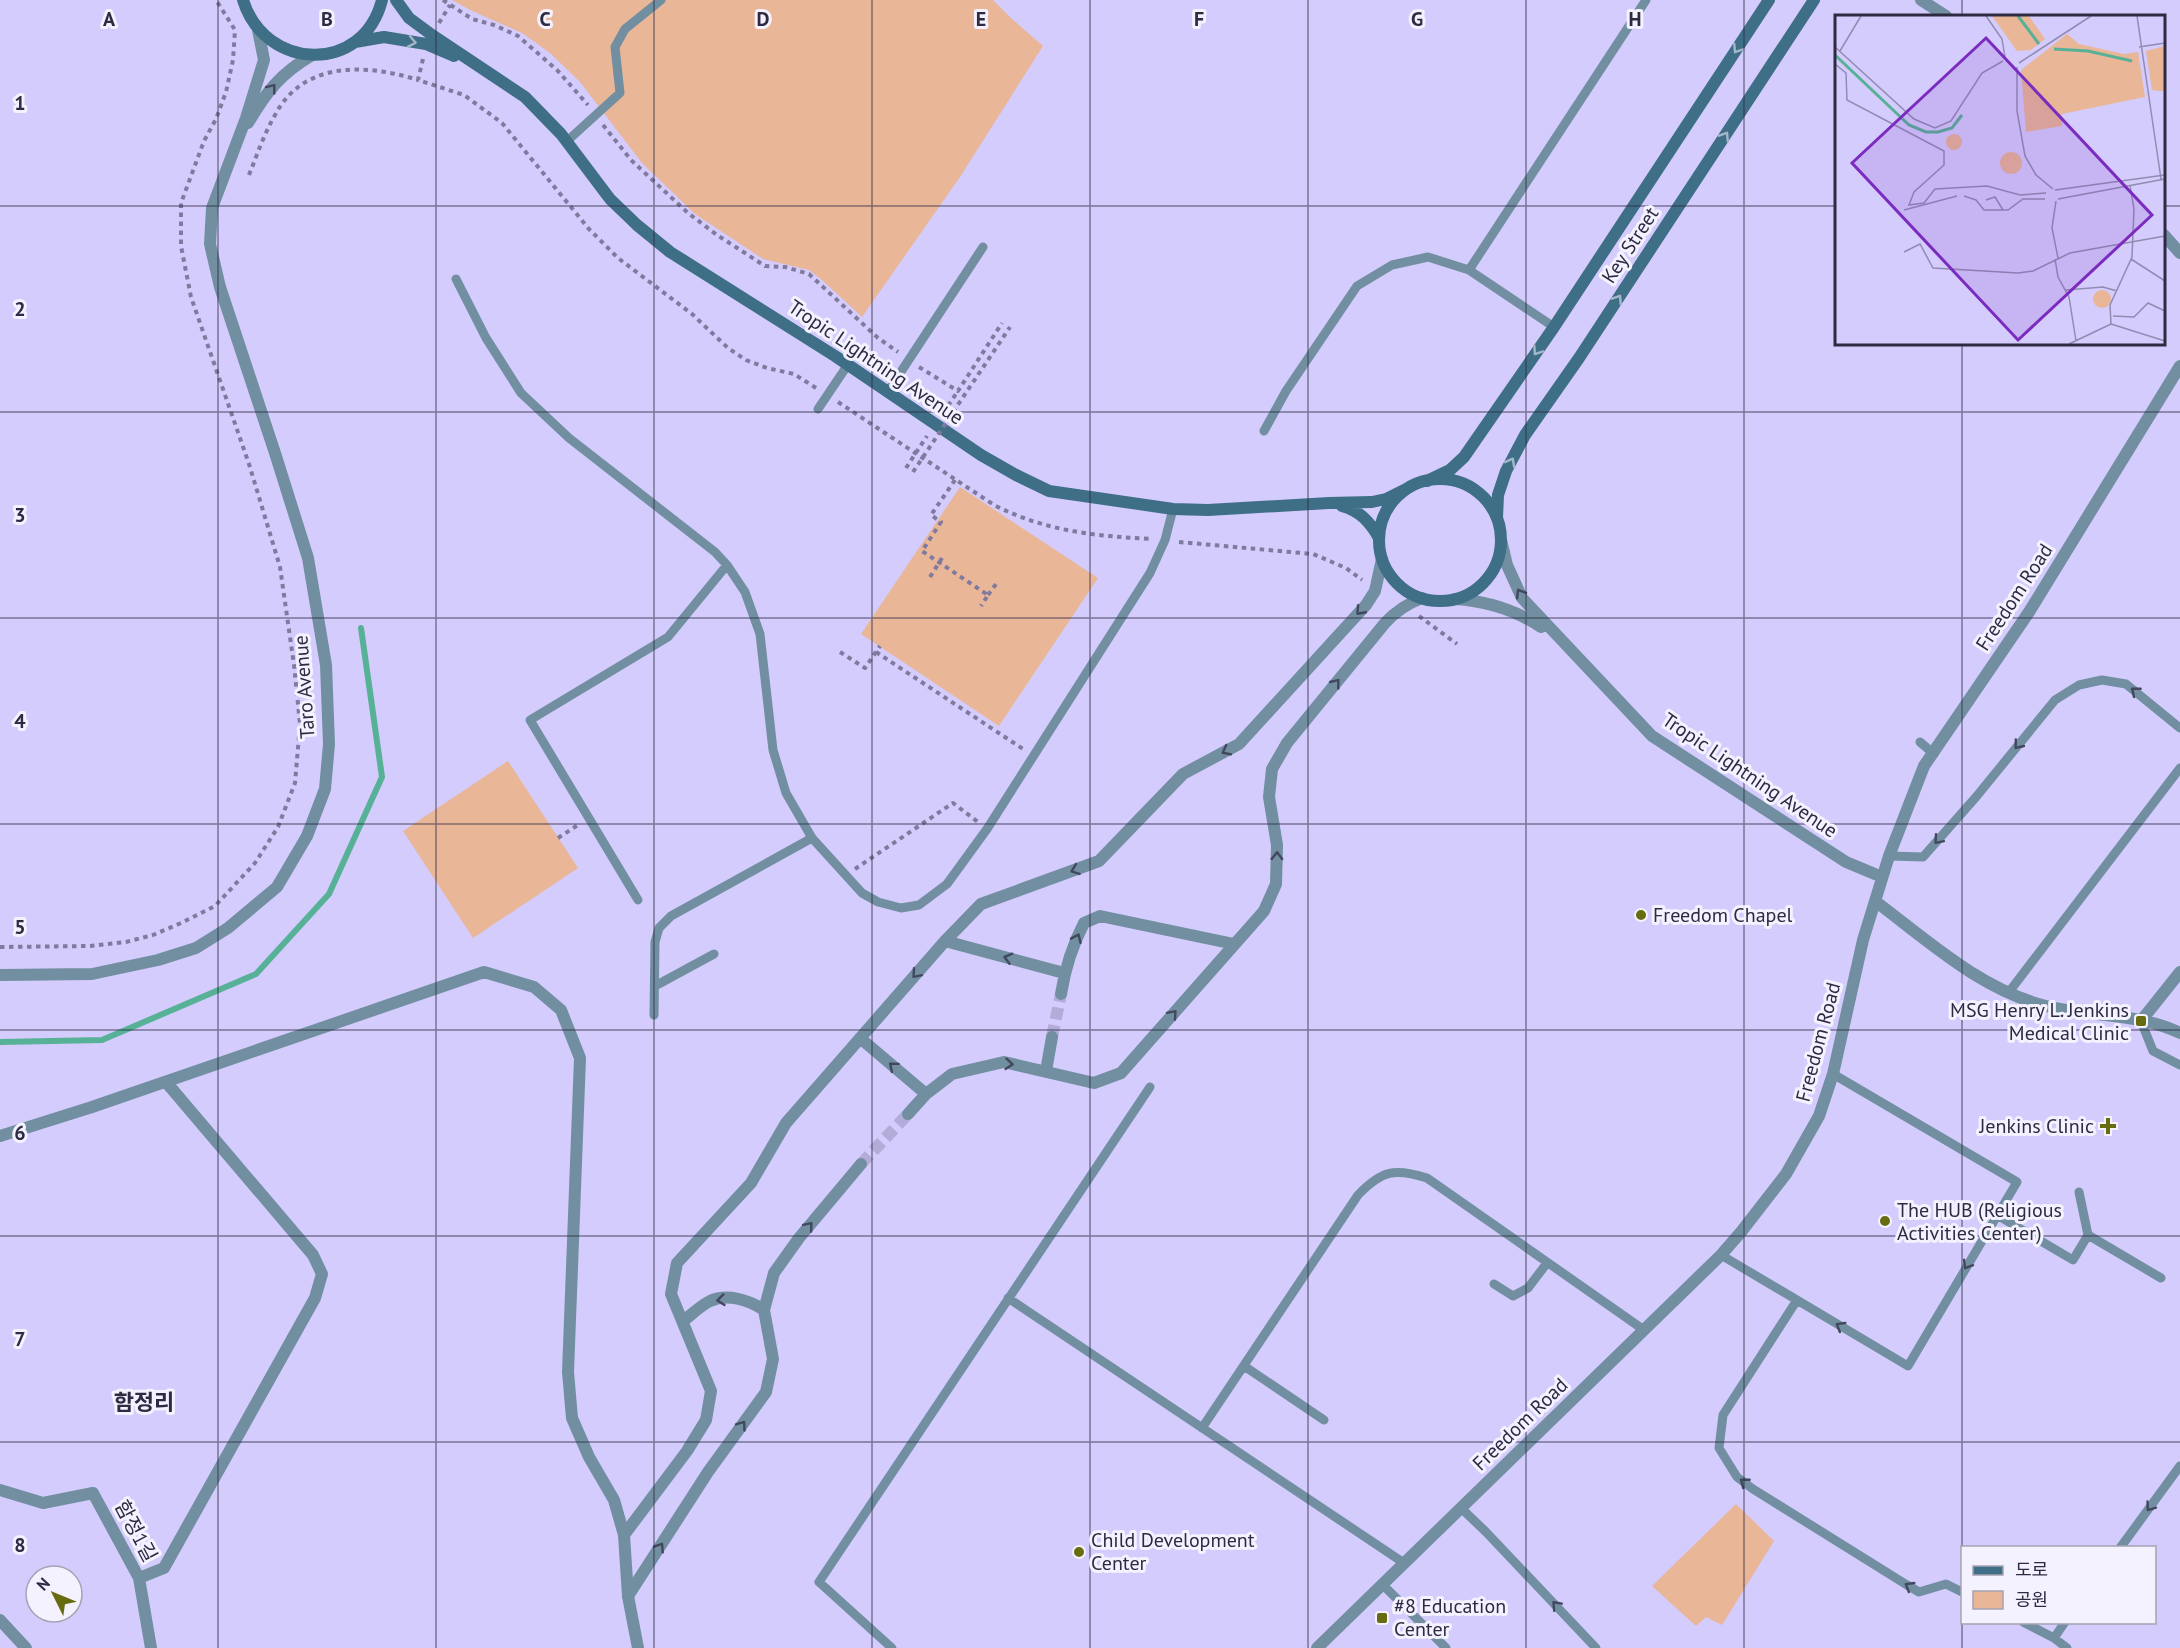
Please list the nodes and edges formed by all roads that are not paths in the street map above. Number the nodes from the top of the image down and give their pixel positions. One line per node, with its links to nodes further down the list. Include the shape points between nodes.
1 (243, 0): 10 (main road)
2 (382, 0): 11 (main road, via 371,25)
3 (396, 0): 13 (main road, via 409,18)
4 (661, 0): 14 (lane, via 625,29 615,48 620,93)
5 (1646, 0): 19 (lane)
6 (1770, 0): 21 (main road, Key Street, one-way to 21)
7 (1814, 0): 31 (main road, Key Street, one-way to 7, via 1498,495 1506,471 1526,435)
8 (1921, 0): 9 (street)
9 (1944, 15)
10 (258, 30): 12 (main road, via 286,50); 15 (street, via 264,60)
11 (354, 42): 12 (main road, via 334,52); 13 (main road, one-way to 13, via 384,37 426,44)
12 (312, 55): 15 (street, one-way to 12, via 273,85)
13 (482, 69): 14 (main road, Tropic Lightning Avenue, via 525,97)
14 (566, 142): 22 (main road, Tropic Lightning Avenue, via 610,199 670,252)
15 (230, 156): 53 (street, Taro Avenue, via 212,208 210,244 220,287 308,558 326,664 325,789 307,836 277,887 228,928 196,948 92,974)
16 (2165, 237): 18 (street)
17 (983, 247): 24 (lane)
18 (2180, 253)
19 (1469, 270): 21 (lane); 26 (lane, via 1428,257 1392,265 1358,286 1286,391)
20 (456, 279): 35 (lane, via 486,338 521,393 569,438)
21 (1554, 327): 27 (main road, Key Street, one-way to 27, via 1464,457 1450,470)
22 (847, 366): 24 (main road, Tropic Lightning Avenue); 25 (lane)
23 (2180, 366): 41 (street, Freedom Road, via 2029,612)
24 (887, 393): 30 (main road, Tropic Lightning Avenue, via 981,454 1049,491)
25 (818, 409)
26 (1264, 431)
27 (1427, 480): 28 (main road); 31 (main road, via 1444,479 1469,486 1489,502)
28 (1406, 489): 29 (main road, Tropic Lightning Avenue, via 1372,502); 32 (main road, via 1392,502)
29 (1329, 502): 30 (main road, Tropic Lightning Avenue); 32 (main road, via 1352,509 1369,521)
30 (1173, 509): 43 (lane, via 1150,573 987,829 947,884 919,906 901,908 878,902 862,893)
31 (1497, 518): 33 (main road)
32 (1379, 538): 34 (main road)
33 (1501, 540): 37 (main road, via 1498,560 1488,577 1474,591); 38 (street, one-way to 33, via 1522,598)
34 (1382, 559): 36 (main road, via 1405,590); 48 (street, one-way to 48, via 1375,591 1365,604 1239,744 1183,774 1099,861 981,904)
35 (727, 565): 43 (lane, via 745,592 760,634 773,750 783,784); 46 (lane, via 668,637 530,720)
36 (1422, 598): 37 (main road); 49 (street, one-way to 36, via 1264,911 1276,884 1277,845 1269,797 1272,769 1287,743 1385,623 1407,603)
37 (1455, 599): 38 (street, via 1491,603 1522,614)
38 (1557, 637): 45 (street, Tropic Lightning Avenue, via 1652,736 1846,862)
39 (2180, 728): 44 (lane, one-way to 44, via 2126,684 2102,680 2079,685 2055,699 1923,857)
40 (1920, 742): 41 (lane)
41 (1934, 754): 44 (street, Freedom Road, via 1924,766)
42 (2180, 768): 55 (lane)
43 (812, 838): 54 (lane, via 671,916 659,928 655,942)
44 (1889, 856): 45 (street, Freedom Road)
45 (1882, 877): 47 (street, Freedom Road)
46 (638, 900)
47 (1875, 901): 55 (street, via 1964,967); 64 (street, Freedom Road)
48 (945, 941): 52 (street, one-way to 48); 61 (street, one-way to 61)
49 (1234, 944): 52 (street, one-way to 49, via 1084,923 1100,916); 63 (street, one-way to 49, via 1094,1083 1121,1073)
50 (714, 954): 54 (lane)
51 (2180, 972): 58 (street)
52 (1064, 973): 56 (street)
53 (0, 975)
54 (655, 986): 57 (lane)
55 (2009, 992): 58 (street, via 2044,1006)
56 (1061, 994)
57 (654, 1015)
58 (2141, 1021): 59 (street); 62 (lane, via 2153,1051)
59 (2180, 1033)
60 (1052, 1037): 63 (street)
61 (860, 1038): 67 (street, one-way to 61); 81 (street, via 786,1123 751,1183 677,1263 671,1294)
62 (2180, 1065)
63 (1046, 1071): 67 (street, one-way to 63, via 952,1074 1004,1062)
64 (1833, 1074): 72 (lane, via 2017,1182); 74 (street, Freedom Road, via 1819,1116 1792,1165)
65 (166, 1082): 69 (street); 89 (street, via 484,972 534,987 561,1010 580,1058 568,1372 572,1418 614,1500); 92 (street, via 313,1255 322,1274 315,1298 164,1568)
66 (1150, 1087): 78 (lane)
67 (926, 1094): 68 (street)
68 (908, 1114)
69 (0, 1136)
70 (861, 1164): 80 (street, one-way to 70, via 774,1273)
71 (2079, 1192): 73 (lane)
72 (1997, 1215): 73 (lane, via 2073,1260); 79 (lane, one-way to 79, via 1908,1366)
73 (2088, 1235): 76 (lane)
74 (1721, 1255): 79 (lane); 82 (street, Freedom Road)
75 (1547, 1263): 77 (lane, via 1528,1287 1513,1296); 82 (lane); 83 (lane, via 1427,1178 1390,1172 1374,1179 1358,1195)
76 (2161, 1278)
77 (1494, 1284)
78 (1008, 1298): 85 (lane); 103 (lane, via 819,1582)
79 (1797, 1300): 94 (lane, one-way to 79, via 1946,1584 1919,1592 1907,1585 1753,1489 1737,1477 1719,1448 1723,1414)
80 (764, 1310): 81 (street, one-way to 81, via 750,1301 710,1301); 95 (street, one-way to 80, via 708,1472 766,1392 773,1359)
81 (683, 1321): 89 (street, via 711,1391 706,1420)
82 (1644, 1330): 88 (street, Freedom Road)
83 (1244, 1366): 84 (lane); 85 (lane)
84 (1324, 1420)
85 (1202, 1428): 91 (lane)
86 (2180, 1466): 90 (lane, one-way to 90)
87 (0, 1490): 92 (street, 함정1길, via 43,1503 93,1493)
88 (1461, 1508): 91 (street, Freedom Road); 106 (lane, one-way to 88)
89 (624, 1535): 95 (street)
90 (2121, 1546)
91 (1404, 1563): 93 (street, Freedom Road)
92 (139, 1578): 101 (street, 함정1길)
93 (1382, 1584): 104 (street, Freedom Road); 105 (lane)
94 (1961, 1592)
95 (628, 1596): 102 (street)
96 (0, 1620): 100 (street)
97 (2025, 1624): 99 (lane)
98 (2064, 1624): 99 (lane)
99 (2054, 1638): 107 (lane)
100 (26, 1648)
101 (151, 1648)
102 (638, 1648)
103 (892, 1648)
104 (1317, 1648)
105 (1446, 1648)
106 (1596, 1648)
107 (2067, 1648)

